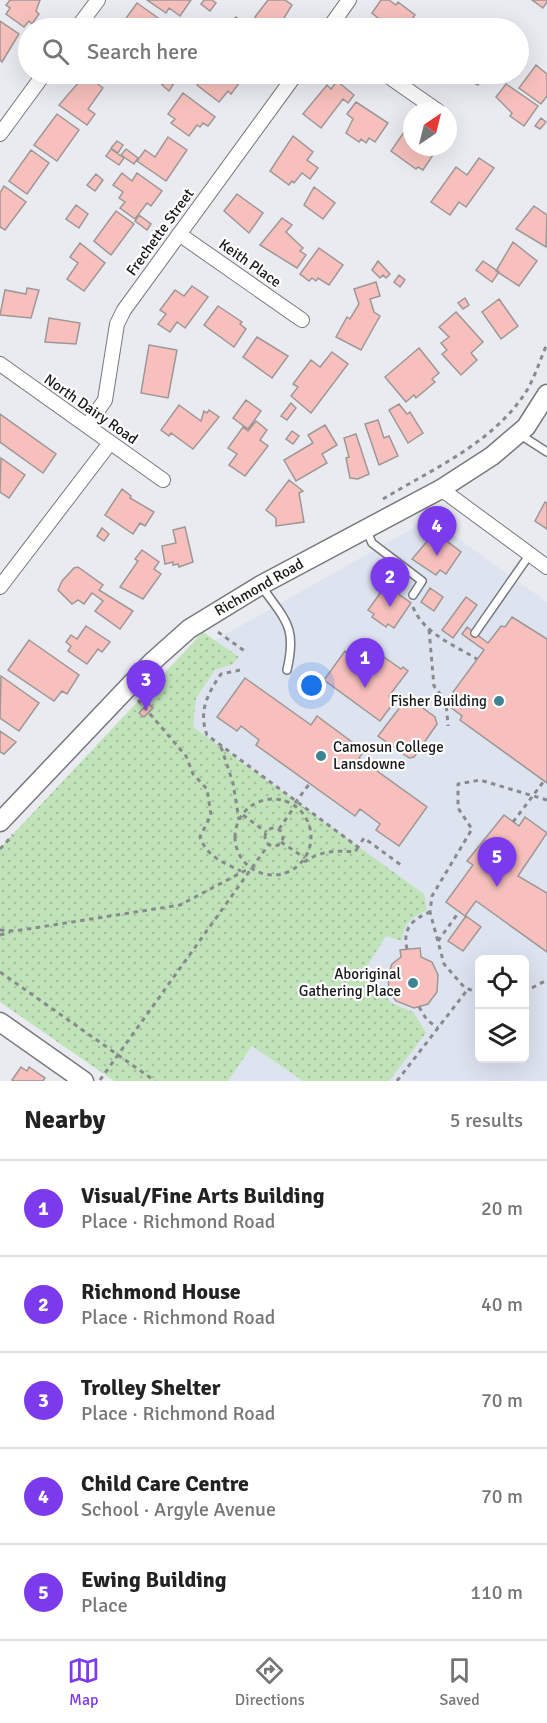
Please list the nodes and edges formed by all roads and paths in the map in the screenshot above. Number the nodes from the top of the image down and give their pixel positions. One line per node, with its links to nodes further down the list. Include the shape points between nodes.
1 (98, 0): 3 (street)
2 (350, 0): 4 (street)
3 (84, 18)
4 (336, 18)
5 (37, 84): 9 (street)
6 (289, 84): 10 (street, Frechette Street)
7 (399, 84): 8 (street)
8 (425, 102)
9 (0, 134)
10 (179, 234): 11 (street, Keith Place); 14 (street, Frechette Street, via 120,317 105,400)
11 (302, 320)
12 (0, 364): 14 (street, North Dairy Road)
13 (547, 394): 15 (main road, Richmond Road)
14 (87, 426): 16 (street, North Dairy Road)
15 (519, 434): 17 (lane); 19 (main road, Richmond Road)
16 (110, 443): 18 (street, North Dairy Road); 24 (street)
17 (547, 452)
18 (163, 480)
19 (441, 489): 20 (main road, Richmond Road); 21 (street)
20 (364, 527): 23 (main road, Richmond Road); 25 (lane, via 372,543 422,581)
21 (530, 554): 22 (street); 27 (lane)
22 (547, 567)
23 (261, 585): 32 (lane, via 289,625 293,644); 42 (main road, Richmond Road, via 171,644)
24 (0, 587)
25 (413, 595): 26 (path, via 416,601 412,607)
26 (429, 630): 30 (path); 34 (path, via 434,686 446,702)
27 (475, 633)
28 (229, 640): 29 (path)
29 (246, 652)
30 (477, 659)
31 (240, 670): 35 (path, via 221,674 207,695 202,722 207,735)
32 (287, 670)
33 (130, 708): 55 (path, via 138,700 189,760 190,769 207,789 210,801 211,815 200,837 203,845 216,859)
34 (448, 726)
35 (220, 745): 39 (path); 41 (path, via 233,783)
36 (543, 781): 43 (path, bridge)
37 (310, 783): 39 (path)
38 (547, 800): 56 (path, via 480,780 458,784 458,808 472,829 432,896)
39 (295, 804): 40 (path, via 275,799 261,801); 44 (path); 49 (path); 51 (path, via 308,820 311,832)
40 (243, 815): 41 (path); 46 (path)
41 (239, 820): 54 (path, via 236,843 240,856)
42 (0, 822)
43 (513, 822)
44 (279, 829): 46 (path); 47 (path)
45 (16, 831): 50 (path)
46 (266, 832): 48 (path)
47 (281, 842): 48 (path); 51 (path)
48 (268, 844): 54 (path)
49 (358, 847): 52 (path, via 355,852 317,853); 53 (path, via 364,838)
50 (0, 849)
51 (305, 858): 52 (path)
52 (300, 865): 54 (path, via 277,875 262,874)
53 (401, 865)
54 (252, 868): 55 (path); 71 (path)
55 (241, 871): 59 (path, via 180,905)
56 (430, 912): 61 (path); 62 (path, via 415,918 407,928)
57 (459, 912): 61 (path)
58 (0, 930): 59 (path)
59 (15, 931): 60 (path)
60 (0, 935)
61 (438, 941): 65 (path, via 444,964)
62 (406, 949)
63 (0, 972): 71 (path)
64 (547, 980): 66 (path)
65 (468, 989): 67 (path); 70 (path)
66 (529, 990)
67 (475, 992)
68 (419, 1007): 70 (path)
69 (0, 1022): 72 (main road)
70 (438, 1028): 75 (path)
71 (117, 1055): 73 (path); 74 (path)
72 (84, 1081)
73 (99, 1081)
74 (155, 1081)
75 (397, 1081)

